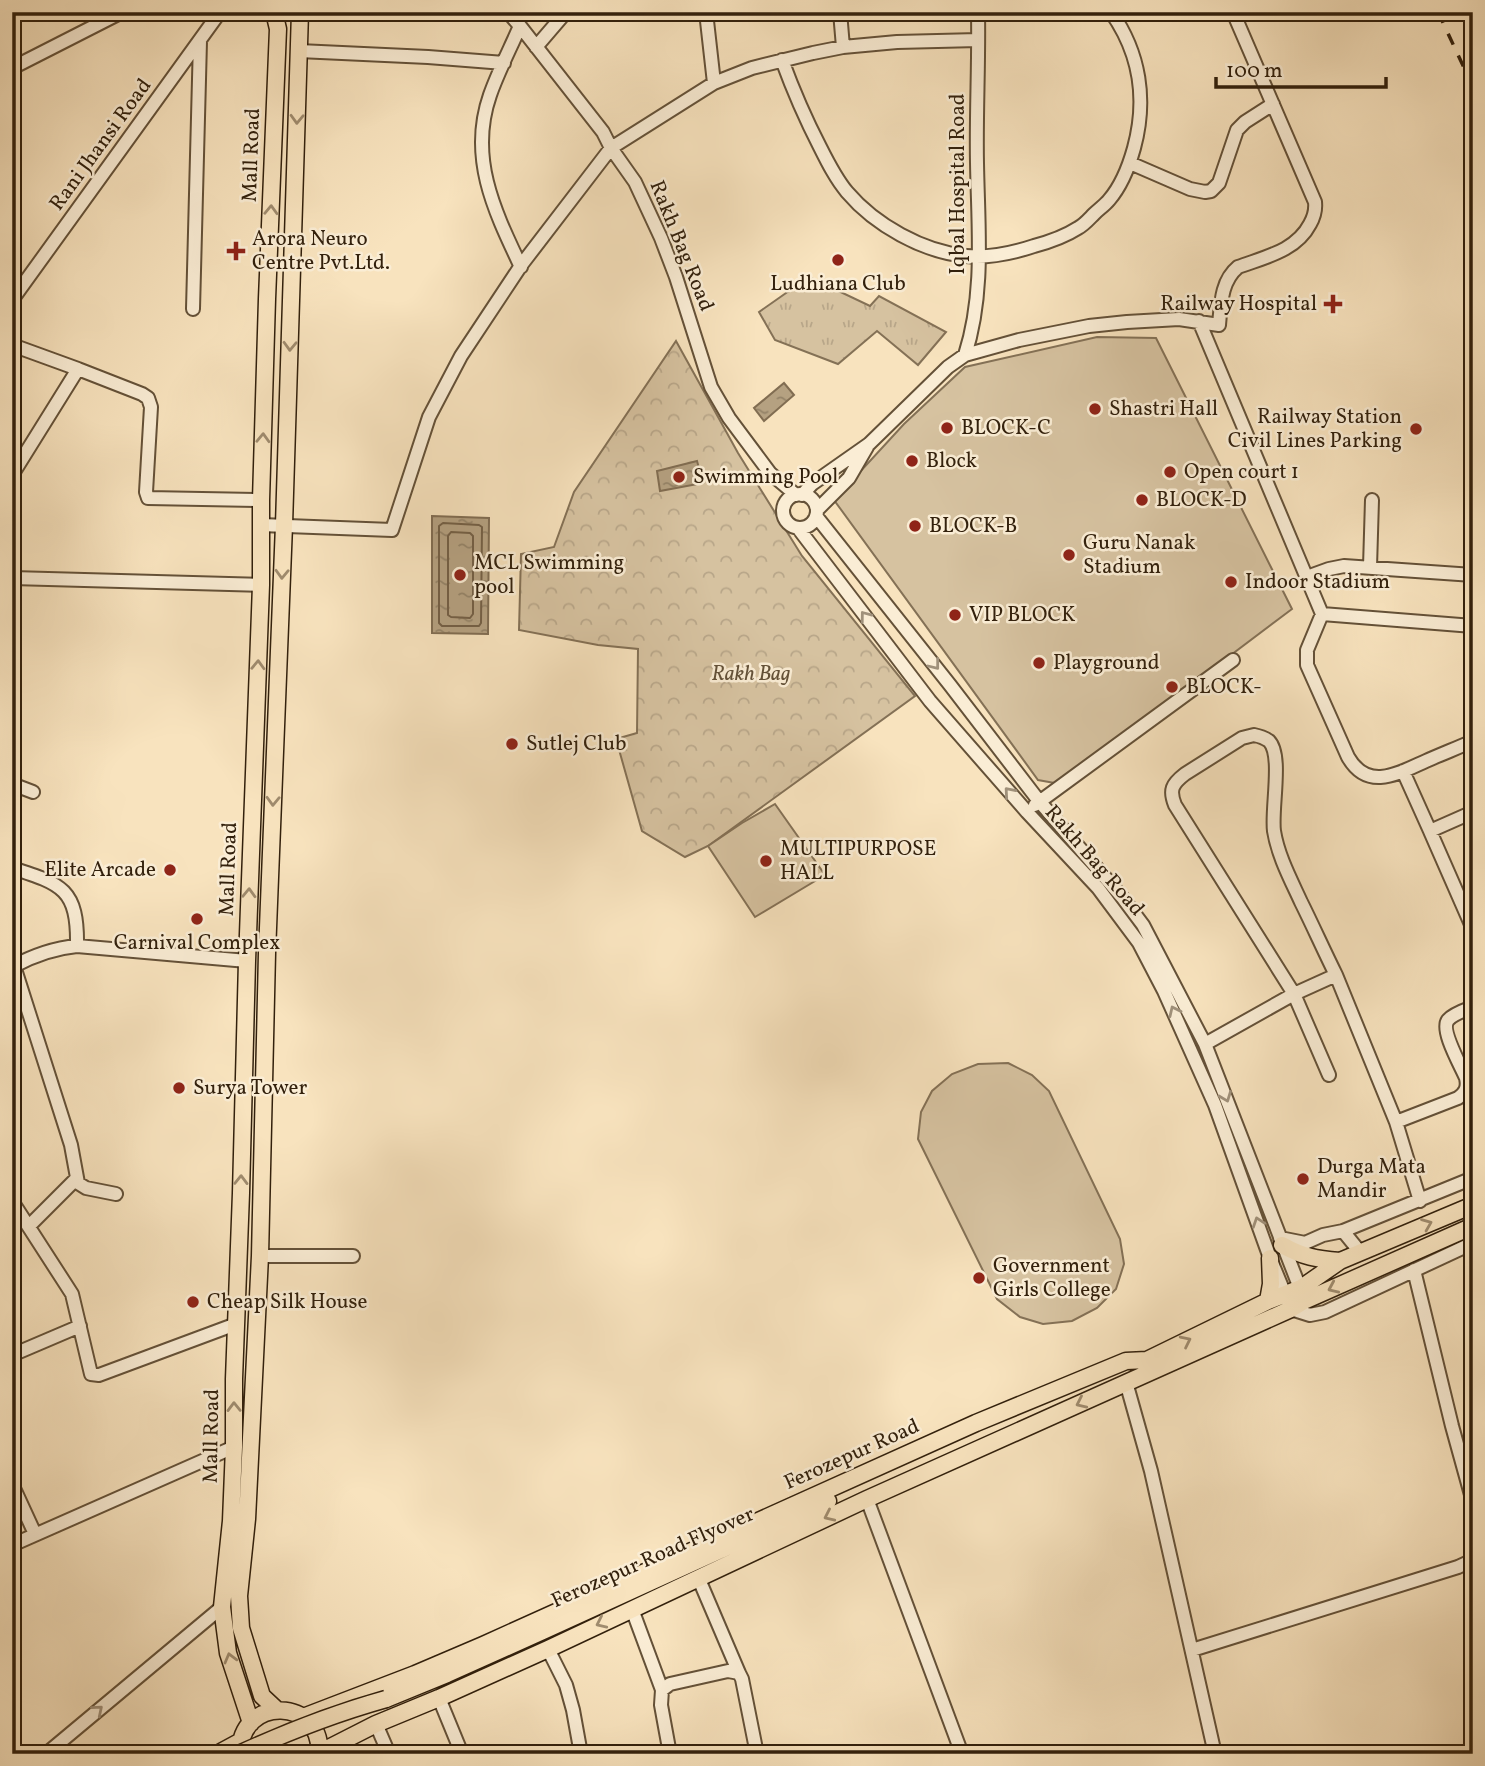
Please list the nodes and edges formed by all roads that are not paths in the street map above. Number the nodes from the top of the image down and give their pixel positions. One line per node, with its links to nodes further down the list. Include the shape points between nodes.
1 (122, 12): 20 (street)
2 (220, 12): 14 (street, Rani Jhansi Road)
3 (274, 12): 37 (main road, Mall Road, one-way to 3, via 278,29)
4 (300, 12): 17 (main road, Mall Road)
5 (508, 12): 12 (street, Rakh Bag Road)
6 (566, 12): 15 (street)
7 (706, 12): 21 (street)
8 (840, 12): 16 (street)
9 (978, 12): 13 (street, Iqbal Hospital Road)
10 (1111, 12): 24 (street, via 1129,42 1141,85 1140,128)
11 (1233, 12): 22 (street)
12 (520, 26): 15 (street, Rakh Bag Road); 19 (street)
13 (978, 40): 16 (street); 25 (street, Iqbal Hospital Road)
14 (200, 41): 27 (street, Rani Jhansi Road); 28 (street)
15 (537, 47): 23 (street, Rakh Bag Road)
16 (843, 47): 18 (street)
17 (299, 51): 19 (street); 42 (main road, Mall Road, one-way to 42)
18 (782, 60): 21 (street); 25 (street, via 802,111 846,191 913,242 947,253)
19 (504, 62): 26 (street, via 484,119 483,164 495,212)
20 (12, 68)
21 (714, 83): 23 (street)
22 (1273, 104): 24 (street, via 1237,130 1219,183 1211,191 1190,189); 29 (street, via 1315,202 1314,216 1305,234 1288,248 1232,272 1222,294 1219,325)
23 (611, 148): 26 (street); 34 (street, Rakh Bag Road, via 635,182 661,239 711,387)
24 (1130, 163): 25 (street, via 1110,199 1079,227 1017,251)
25 (978, 256): 31 (street, Iqbal Hospital Road, via 977,298)
26 (521, 267): 42 (street, via 461,356 429,417 392,530)
27 (12, 300)
28 (193, 309)
29 (1199, 321): 31 (street, via 1127,321 1019,340); 46 (street)
30 (12, 345): 32 (street)
31 (965, 355): 33 (street)
32 (78, 369): 35 (street); 37 (street, via 148,398 148,498)
33 (869, 444): 36 (street); 40 (street, via 849,478)
34 (770, 473): 36 (street, Rakh Bag Road); 39 (street, Rakh Bag Road)
35 (12, 475)
36 (799, 495): 39 (street, via 789,499); 40 (street, via 813,500)
37 (261, 500): 41 (main road, Mall Road)
38 (1373, 500): 44 (street)
39 (784, 508): 43 (street, via 788,523)
40 (817, 513): 43 (street, via 810,525); 56 (street, one-way to 56)
41 (261, 525): 42 (street); 48 (main road, Mall Road)
42 (284, 525): 83 (main road, Mall Road, one-way to 83)
43 (798, 527): 57 (street, Rakh Bag Road, one-way to 43, via 930,701)
44 (1370, 568): 45 (street); 46 (street, via 1338,566)
45 (1473, 575)
46 (1307, 577): 49 (street)
47 (12, 578): 48 (street)
48 (261, 585): 63 (main road, Mall Road, one-way to 48)
49 (1322, 614): 50 (street); 53 (street, via 1307,650 1307,665 1348,757 1371,777)
50 (1473, 626)
51 (1233, 660): 56 (street)
52 (1473, 741): 53 (street)
53 (1404, 771): 59 (street)
54 (12, 784): 55 (street)
55 (33, 792)
56 (1039, 801): 57 (street); 68 (street, via 1143,925)
57 (1027, 812): 85 (street, Rakh Bag Road, one-way to 57, via 1215,1105 1152,966 1098,888)
58 (1473, 812): 59 (street)
59 (1430, 831): 61 (street)
60 (12, 868): 62 (street, via 46,879 67,895 77,923)
61 (1473, 929)
62 (77, 946): 63 (street); 64 (street)
63 (247, 961): 90 (main road, Mall Road, one-way to 63)
64 (13, 967): 71 (street, via 71,1145)
65 (1336, 975): 66 (street); 66 (street, via 1289,876 1274,832 1275,751 1268,740 1248,736 1177,780 1171,794); 70 (street)
66 (1294, 994): 68 (street); 69 (street)
67 (1473, 1007): 70 (street, via 1445,1025 1468,1084 1464,1093)
68 (1205, 1044): 80 (street, one-way to 80)
69 (1329, 1075)
70 (1396, 1122): 74 (street)
71 (77, 1178): 73 (street, via 86,1188); 77 (street)
72 (1473, 1178): 74 (street)
73 (116, 1194)
74 (1420, 1201): 79 (street)
75 (1473, 1205): 82 (main road, Ferozepur Road, one-way to 75)
76 (14, 1208): 77 (street)
77 (29, 1226): 91 (street, via 69,1287)
78 (1473, 1226): 89 (main road, one-way to 89)
79 (1343, 1231): 80 (street, via 1305,1243); 82 (street)
80 (1281, 1241): 86 (main road, via 1306,1257); 89 (street)
81 (1473, 1243): 87 (street)
82 (1360, 1252): 86 (main road, Ferozepur Road)
83 (260, 1256): 84 (street); 111 (main road, Mall Road, via 239,1596 241,1628 262,1696)
84 (353, 1256)
85 (1270, 1258): 88 (main road); 89 (street, Rakh Bag Road)
86 (1340, 1261): 89 (main road, Ferozepur Road)
87 (1414, 1270): 89 (street, via 1325,1312 1310,1315); 98 (street)
88 (1268, 1301): 89 (main road, Ferozepur Road); 93 (main road, Ferozepur Road, one-way to 88)
89 (1297, 1301): 94 (main road)
90 (236, 1324): 91 (street, via 95,1375 89,1371); 95 (main road, Mall Road, one-way to 90)
91 (80, 1326): 92 (street)
92 (12, 1355)
93 (1147, 1360): 94 (main road); 109 (main road, Ferozepur Road, via 1126,1361 976,1423)
94 (1127, 1374): 97 (main road, one-way to 97); 106 (street); 109 (main road, Ferozepur Road Flyover, via 856,1488 483,1658)
95 (234, 1447): 99 (street); 103 (main road, Mall Road)
96 (12, 1484): 99 (street)
97 (867, 1499): 102 (main road, one-way to 102); 124 (street)
98 (1473, 1502)
99 (34, 1534): 100 (street)
100 (12, 1545)
101 (1473, 1560): 106 (street)
102 (698, 1577): 104 (main road); 107 (street)
103 (222, 1606): 114 (main road, Mall Road, one-way to 103, via 228,1653); 116 (street, one-way to 103)
104 (632, 1609): 105 (main road, one-way to 105); 108 (street)
105 (548, 1649): 110 (main road); 121 (street, via 566,1685)
106 (1192, 1650): 125 (street)
107 (739, 1674): 108 (street, via 728,1671 670,1684); 123 (street)
108 (662, 1690): 122 (street)
109 (380, 1694): 112 (main road, Ferozepur Road); 113 (main road); 115 (main road, Ferozepur Road, bridge, via 365,1705)
110 (439, 1698): 113 (main road); 120 (street)
111 (277, 1710): 112 (main road); 114 (main road)
112 (303, 1717): 118 (main road, via 316,1733)
113 (380, 1722): 118 (main road); 119 (street)
114 (251, 1723): 115 (main road)
115 (240, 1750): 117 (main road)
116 (46, 1754)
117 (217, 1754)
118 (319, 1754)
119 (389, 1754)
120 (462, 1754)
121 (581, 1754)
122 (670, 1754)
123 (757, 1754)
124 (962, 1754)
125 (1214, 1754)

